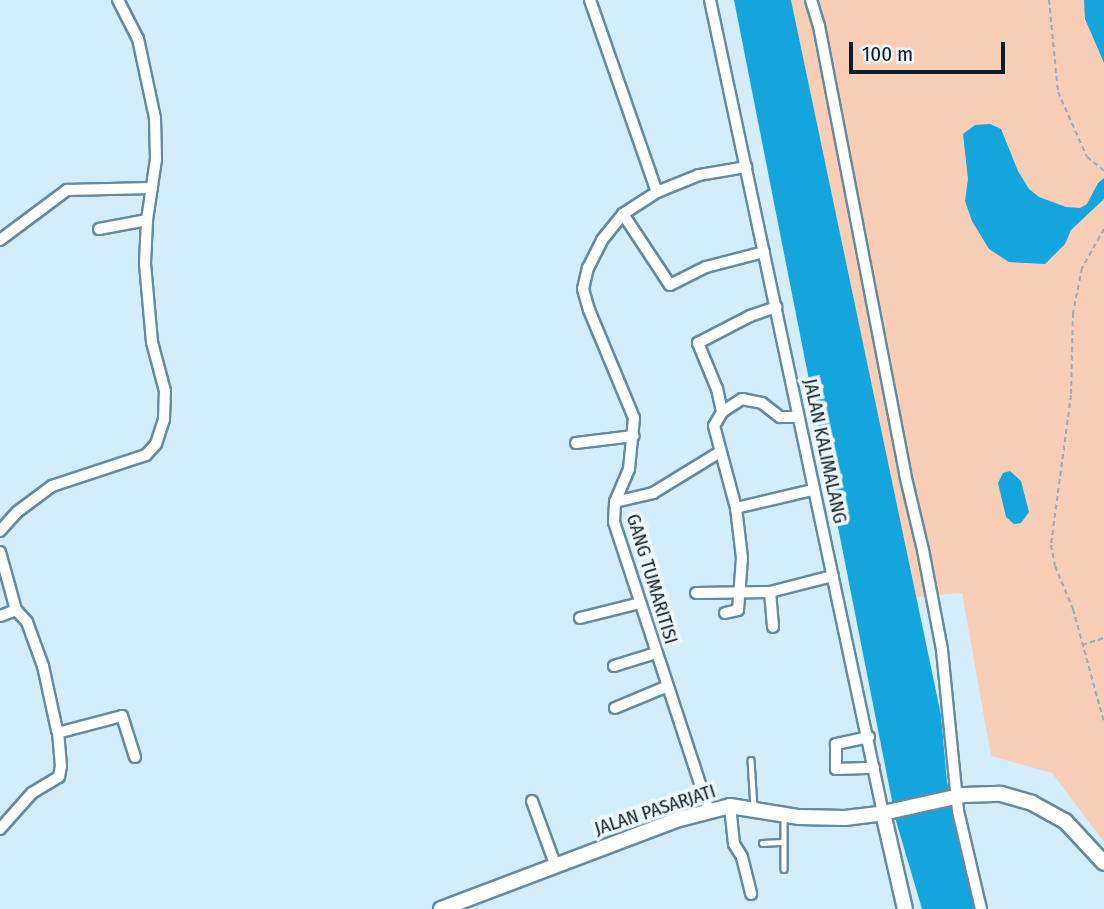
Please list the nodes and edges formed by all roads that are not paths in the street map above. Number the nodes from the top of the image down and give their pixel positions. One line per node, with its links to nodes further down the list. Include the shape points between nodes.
1 (118, 0): 6 (street, via 138,39 149,78 156,133)
2 (590, 0): 7 (street)
3 (710, 0): 5 (street, JALAN KALIMALANG)
4 (811, 0): 44 (street, via 937,625)
5 (746, 167): 7 (street, GANG TUMARITISI, via 699,175); 12 (street, JALAN KALIMALANG)
6 (152, 188): 9 (street); 11 (street, via 67,190)
7 (657, 192): 8 (street, GANG TUMARITISI)
8 (623, 214): 12 (street, via 670,285 706,267); 16 (street, GANG TUMARITISI, via 602,240 583,289 631,409)
9 (147, 220): 10 (street); 22 (street, via 145,263 152,342 164,391 164,419 156,444 146,455 52,486)
10 (99, 229)
11 (0, 240)
12 (764, 252): 13 (street, JALAN KALIMALANG)
13 (776, 307): 14 (street, via 698,343); 15 (street, JALAN KALIMALANG)
14 (722, 412): 15 (street, via 741,399 762,403 780,417); 18 (street, via 714,426)
15 (797, 417): 19 (street, JALAN KALIMALANG)
16 (634, 436): 17 (street); 20 (street, GANG TUMARITISI, via 629,469)
17 (576, 443)
18 (720, 452): 20 (street, via 653,493); 21 (street)
19 (812, 490): 21 (street); 25 (street, JALAN KALIMALANG)
20 (615, 502): 29 (street, GANG TUMARITISI, via 614,522)
21 (736, 508): 28 (street)
22 (0, 531)
23 (0, 552): 24 (street)
24 (3, 574): 30 (street)
25 (833, 576): 26 (street); 40 (street, JALAN KALIMALANG)
26 (770, 592): 28 (street); 34 (street)
27 (696, 593): 28 (street)
28 (741, 593): 31 (street, via 737,611)
29 (640, 603): 33 (street); 35 (street, GANG TUMARITISI)
30 (16, 610): 32 (street); 39 (street, via 27,622 43,666)
31 (725, 613)
32 (0, 616)
33 (580, 618)
34 (773, 627)
35 (656, 653): 36 (street); 37 (street, GANG TUMARITISI)
36 (614, 666)
37 (667, 687): 38 (street); 48 (street, GANG TUMARITISI)
38 (615, 708)
39 (58, 732): 41 (street, via 122,716); 51 (street, via 59,777 32,793)
40 (869, 737): 43 (street, JALAN KALIMALANG); 43 (street, via 836,744 836,769)
41 (135, 757)
42 (751, 760): 47 (lane)
43 (874, 768): 49 (street, JALAN KALIMALANG)
44 (954, 797): 49 (main road, JALAN PASARJATI); 54 (main road, JALAN PASARJATI, via 1000,794 1048,810 1065,821); 60 (street)
45 (532, 801): 55 (street)
46 (730, 806): 47 (main road, JALAN PASARJATI); 48 (main road, JALAN PASARJATI); 57 (street, via 734,844)
47 (754, 809): 50 (main road, JALAN PASARJATI)
48 (709, 811): 55 (main road, JALAN PASARJATI)
49 (886, 812): 50 (main road, JALAN PASARJATI, via 837,818); 59 (main road, JALAN KALIMALANG)
50 (784, 815): 52 (lane)
51 (0, 829)
52 (783, 842): 53 (lane); 56 (lane)
53 (762, 843)
54 (1104, 863)
55 (555, 864): 58 (main road, JALAN PASARJATI)
56 (784, 869)
57 (751, 894)
58 (442, 909)
59 (905, 909)
60 (981, 909)

